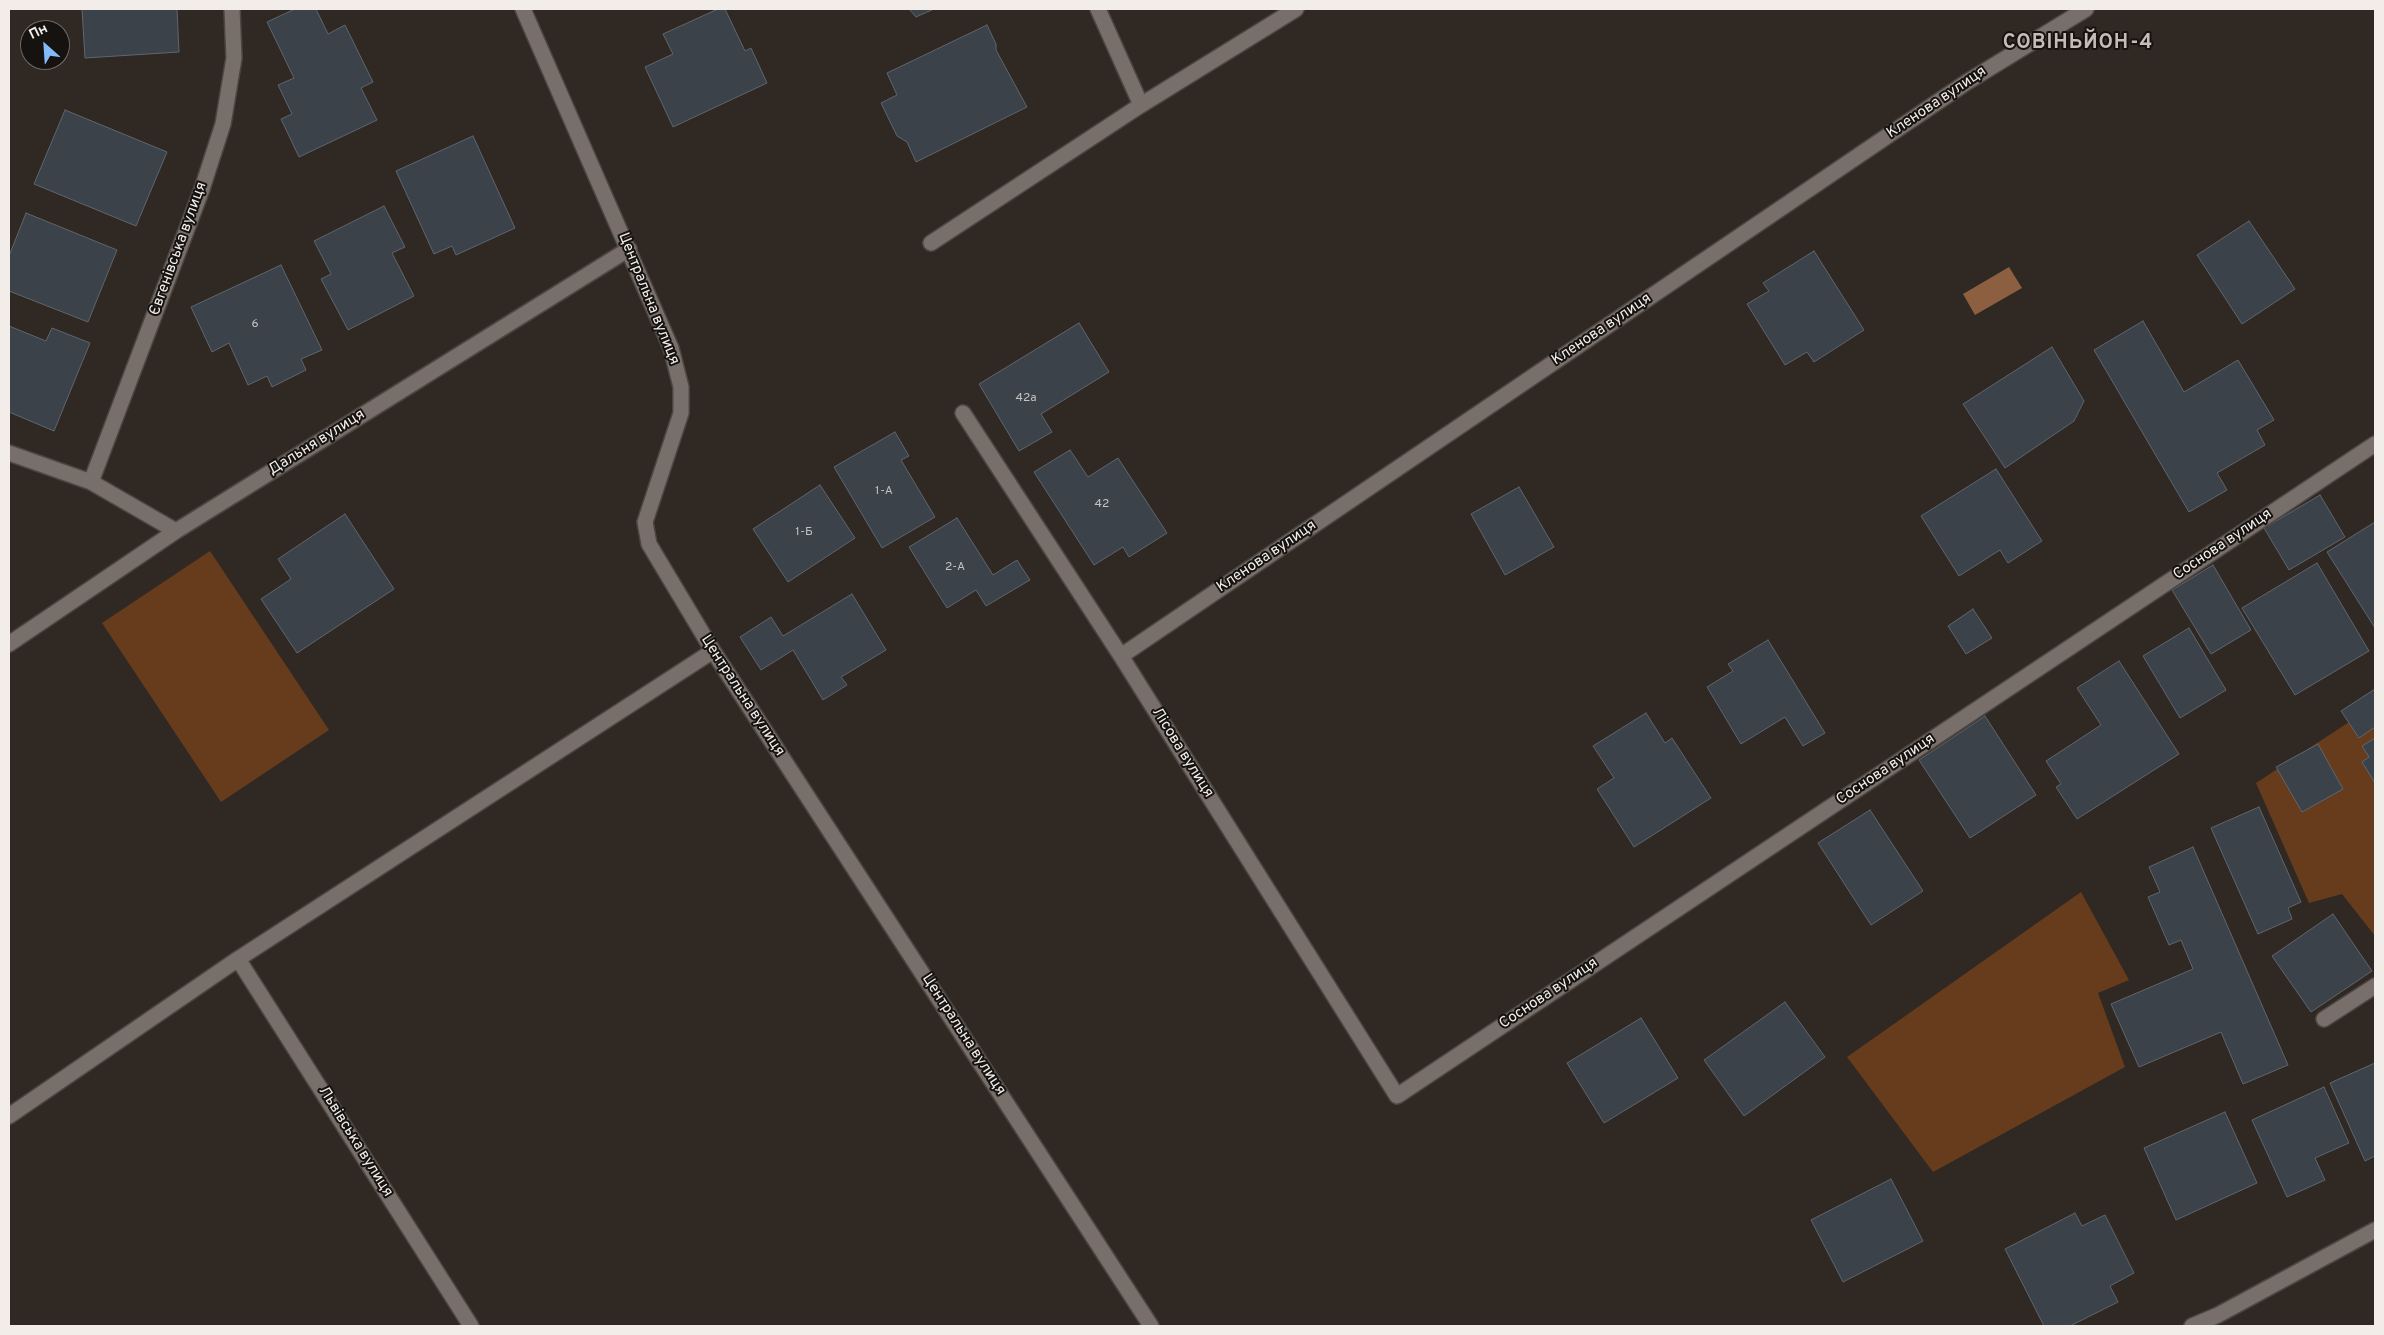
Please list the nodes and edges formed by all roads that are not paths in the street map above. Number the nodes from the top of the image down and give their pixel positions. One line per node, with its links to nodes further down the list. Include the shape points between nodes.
1 (232, 9): 12 (street, Євгенівська вулиця, via 234,58 223,124 202,189)
2 (522, 9): 8 (street, Центральна вулиця)
3 (1098, 9): 6 (street)
4 (1296, 9): 6 (street)
5 (2086, 9): 16 (street, Кленова вулиця, via 1967,82)
6 (1141, 105): 7 (street)
7 (931, 243)
8 (629, 249): 13 (street, Дальня вулиця); 15 (street, Центральна вулиця, via 671,348 682,387 681,413 646,522 649,544)
9 (963, 414): 16 (street, Лісова вулиця)
10 (2375, 444): 20 (street, Соснова вулиця)
11 (9, 453): 12 (street)
12 (91, 482): 13 (street)
13 (176, 531): 14 (street, Дальня вулиця)
14 (9, 644)
15 (713, 651): 17 (street); 24 (street, Центральна вулиця)
16 (1121, 656): 20 (street, Лісова вулиця)
17 (238, 959): 21 (street); 23 (street, Львівська вулиця)
18 (2375, 986): 19 (street)
19 (2324, 1019)
20 (1397, 1096)
21 (9, 1116)
22 (2375, 1230): 25 (street)
23 (471, 1326)
24 (1151, 1326)
25 (2192, 1326)

